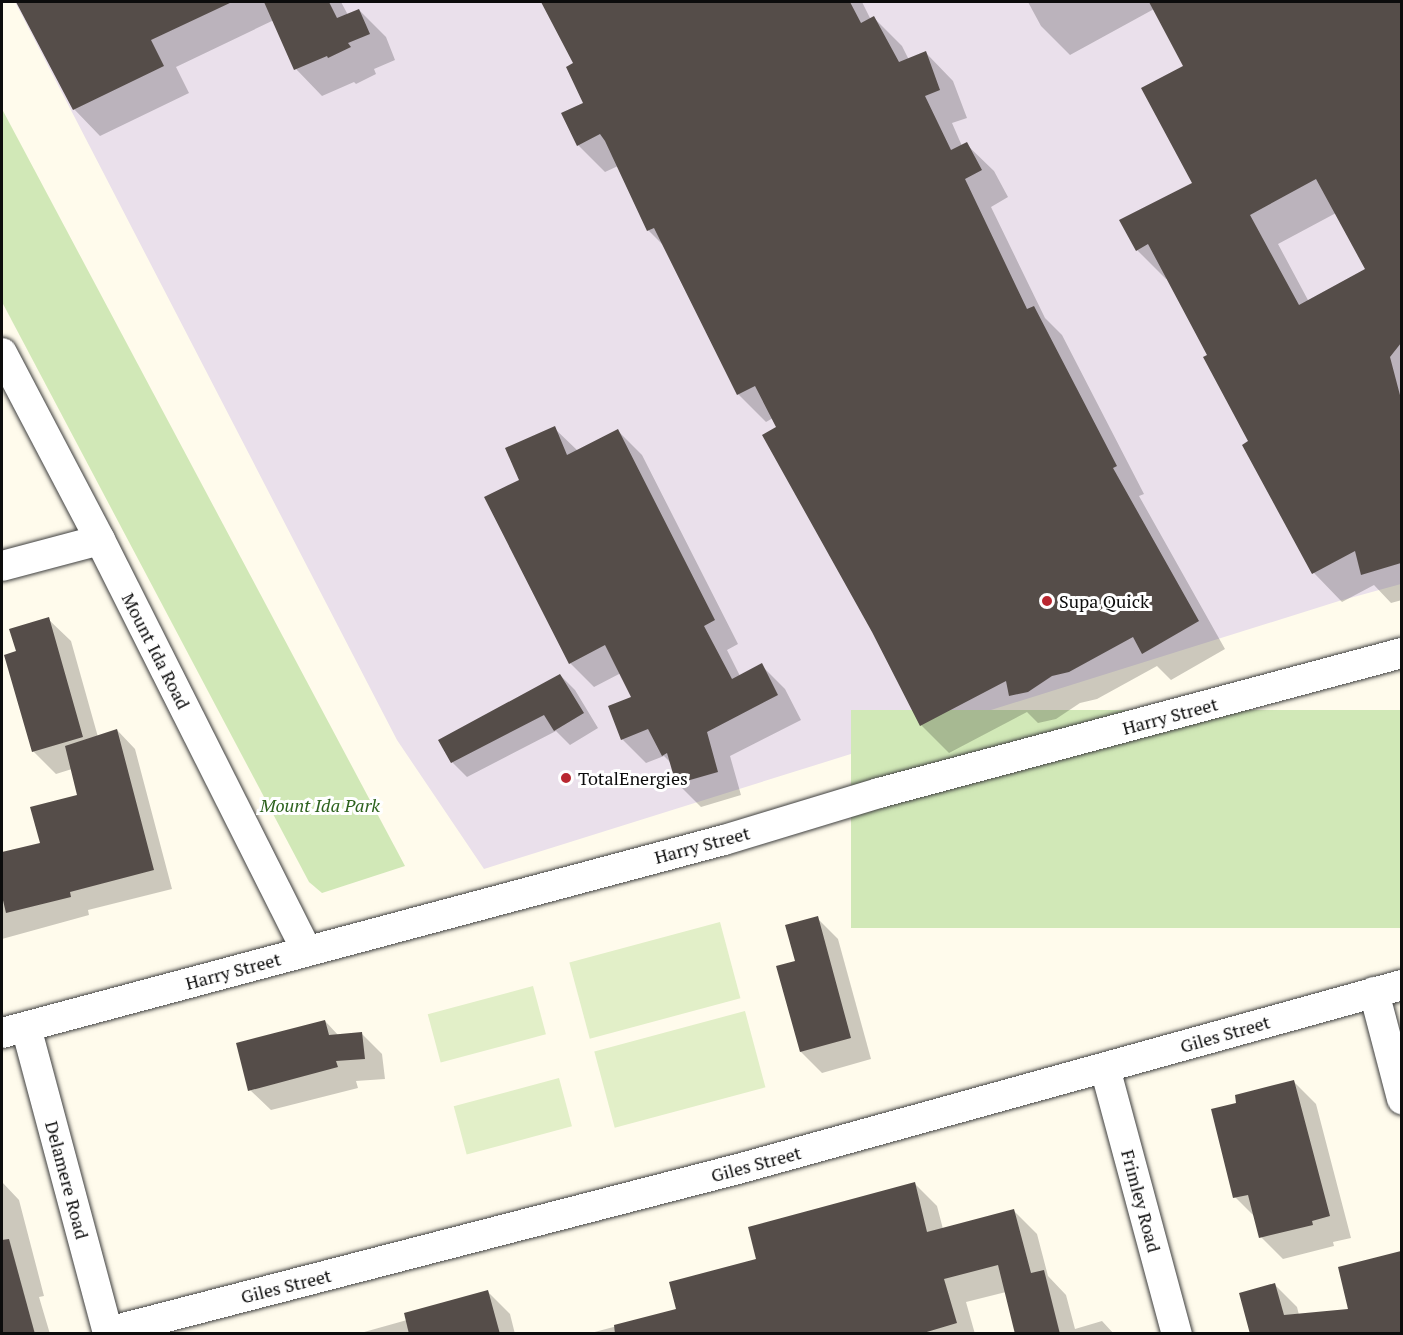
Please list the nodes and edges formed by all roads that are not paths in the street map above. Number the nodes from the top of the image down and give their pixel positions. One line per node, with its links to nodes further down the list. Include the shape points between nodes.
1 (2, 353): 2 (street, Mount Ida Road)
2 (100, 540): 3 (street); 5 (street, Mount Ida Road)
3 (2, 566)
4 (1401, 653): 5 (street, Harry Street)
5 (307, 951): 7 (street, Harry Street)
6 (1388, 989): 8 (street, Giles Street); 9 (street)
7 (14, 1030): 10 (street, Delamere Road)
8 (1106, 1068): 10 (street, Giles Street, via 738,1169); 11 (street, Frimley Road)
9 (1401, 1099)
10 (108, 1333)
11 (1177, 1334)

